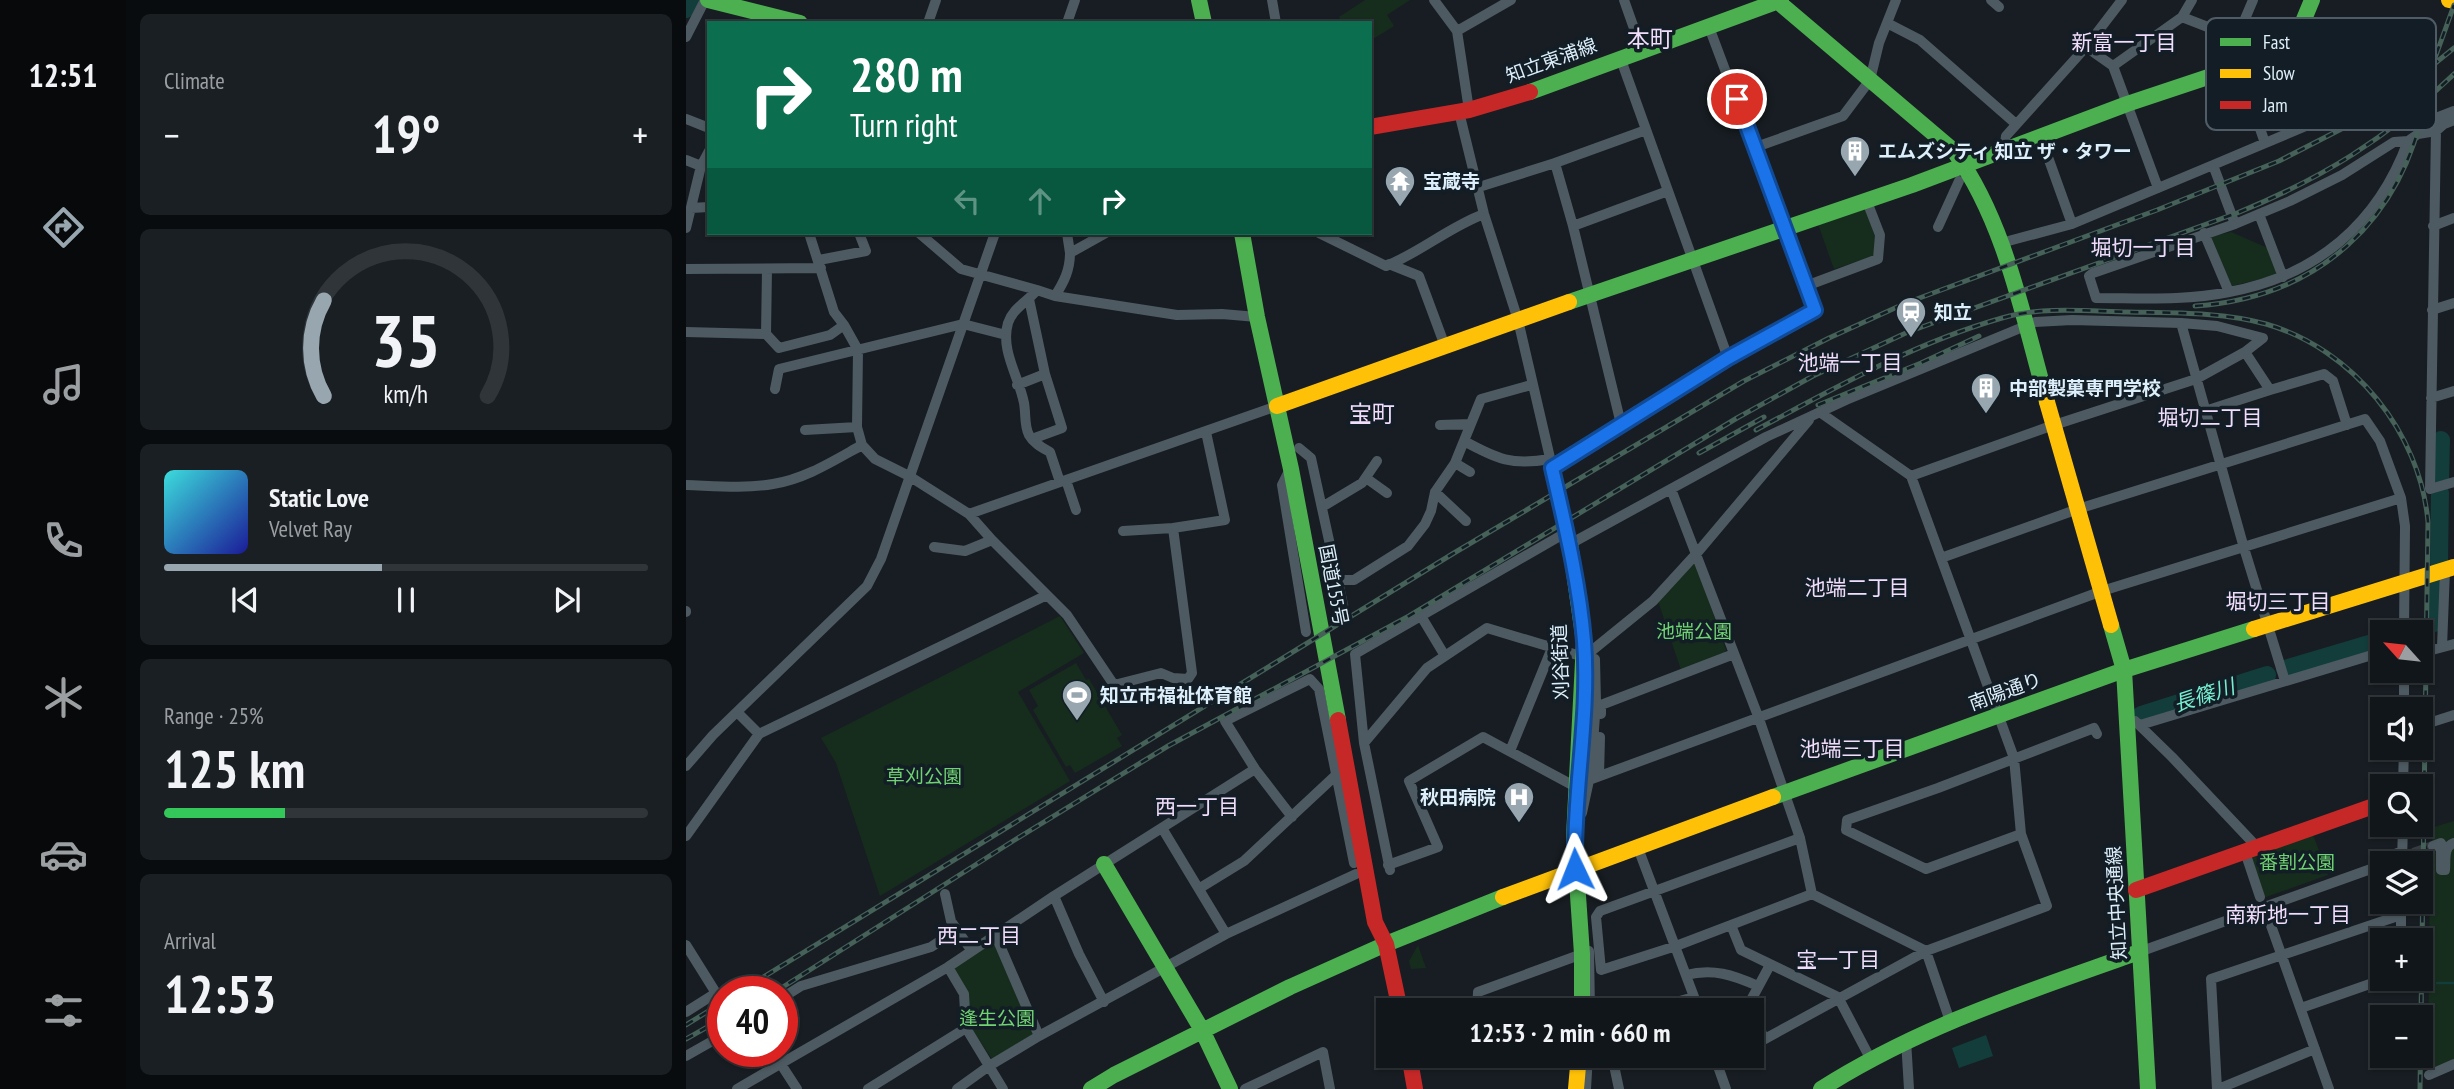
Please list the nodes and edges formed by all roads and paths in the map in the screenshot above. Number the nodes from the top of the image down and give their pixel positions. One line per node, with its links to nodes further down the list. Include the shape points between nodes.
1 (706, 0): 19 (main road); 29 (street)
2 (936, 0): 20 (street)
3 (1075, 0): 21 (street)
4 (1199, 0): 22 (main road)
5 (1212, 0): 23 (main road)
6 (1272, 0): 24 (street)
7 (1434, 0): 28 (street)
8 (1511, 0): 28 (street)
9 (1624, 0): 31 (street)
10 (1896, 0): 25 (street)
11 (2122, 0): 30 (street)
12 (2192, 0): 16 (street)
13 (2253, 0): 17 (street)
14 (2312, 0): 18 (main road)
15 (1778, 1): 27 (main road, 知立東浦線); 35 (main road)
16 (2182, 17): 26 (street); 33 (street)
17 (2245, 18)
18 (2305, 18)
19 (792, 21)
20 (929, 21)
21 (1068, 21)
22 (1204, 21)
23 (1216, 21)
24 (1276, 21)
25 (1887, 23): 35 (street); 40 (street, via 1920,40)
26 (2206, 26)
27 (1709, 27): 31 (main road, 知立東浦線); 50 (street)
28 (1457, 31): 37 (street, 刈谷街道)
29 (686, 37)
30 (2086, 47): 33 (street); 40 (street)
31 (1642, 51): 32 (main road, 知立東浦線)
32 (1620, 57): 37 (main road, 知立東浦線); 43 (street)
33 (2113, 66): 36 (street)
34 (2206, 78): 36 (main road)
35 (1870, 80): 50 (street, via 1843,116); 55 (main road)
36 (2127, 104): 47 (main road); 60 (street)
37 (1464, 111): 42 (main road, 知立東浦線); 59 (street, 刈谷街道)
38 (2450, 116): 46 (street)
39 (686, 119): 41 (street)
40 (2016, 124): 51 (street, via 2006,136)
41 (707, 127)
42 (1372, 127)
43 (1646, 130): 54 (street); 61 (street)
44 (2261, 130): 49 (street)
45 (2296, 130): 49 (street)
46 (2436, 131): 48 (street); 71 (street)
47 (2040, 135): 51 (main road); 68 (street)
48 (2408, 141): 66 (street, via 2394,142 2342,174); 93 (street, via 2377,203 2351,233 2316,261)
49 (2265, 143): 56 (street)
50 (1756, 147): 72 (street)
51 (2004, 150): 55 (main road)
52 (707, 155): 57 (street)
53 (686, 160): 57 (street)
54 (1555, 163): 59 (street); 70 (street)
55 (1965, 164): 62 (main road); 85 (main road, 知立中央通線)
56 (2213, 165): 60 (street); 69 (street)
57 (701, 166): 64 (street)
58 (1959, 181): 73 (street)
59 (1479, 187): 65 (street, 刈谷街道)
60 (2158, 188): 68 (street)
61 (1668, 191): 70 (street); 87 (street)
62 (1866, 199): 72 (main road); 94 (street, via 1880,235 1878,259)
63 (707, 207): 64 (street)
64 (691, 208): 74 (street)
65 (1485, 214): 89 (street, via 1460,223); 102 (street, 刈谷街道)
66 (2259, 214): 69 (street); 93 (street)
67 (2454, 218): 71 (street)
68 (2072, 224): 85 (street)
69 (2235, 224): 75 (street)
70 (1573, 226): 98 (street)
71 (2433, 226): 100 (street)
72 (1785, 227): 87 (main road); 94 (street)
73 (1938, 227)
74 (686, 228)
75 (2204, 233): 95 (street); 95 (street, via 2093,273 2089,276 2096,298)
76 (810, 235): 88 (street)
77 (860, 235): 88 (street, via 866,251)
78 (921, 235): 92 (street, via 961,269)
79 (994, 235): 92 (street)
80 (1067, 235): 86 (street)
81 (1102, 235): 86 (street)
82 (1242, 235): 101 (main road, 国道155号)
83 (1256, 235): 122 (main road, 国道155号)
84 (1323, 235): 89 (street)
85 (2001, 243): 106 (main road, 知立中央通線)
86 (1070, 253): 97 (street, via 1070,265)
87 (1692, 260): 98 (main road); 113 (street)
88 (820, 264): 91 (street); 105 (street, via 834,312)
89 (1389, 264): 110 (street, via 1419,276)
90 (686, 269): 91 (street)
91 (767, 269): 108 (street)
92 (980, 275): 96 (street); 104 (street)
93 (2283, 278): 95 (street)
94 (1806, 286): 113 (street, via 1815,310)
95 (2229, 292)
96 (1033, 295): 97 (street); 109 (street, via 1015,310); 114 (street)
97 (1055, 296): 101 (street, via 1177,315)
98 (1589, 297): 102 (main road); 126 (street)
99 (2454, 303): 100 (street)
100 (2432, 310): 121 (street)
101 (1257, 317): 122 (main road, 国道155号)
102 (1518, 320): 110 (main road); 117 (street, 刈谷街道)
103 (2181, 323): 106 (street, via 2049,320); 112 (street, via 2217,326 2263,338); 115 (street)
104 (962, 324): 109 (street); 111 (street); 143 (street)
105 (844, 325): 108 (street, via 830,335 779,348); 111 (street)
106 (2025, 326): 124 (street); 128 (main road, 知立中央通線)
107 (686, 332): 108 (street)
108 (766, 334)
109 (1006, 335): 116 (street)
110 (1445, 346): 122 (main road)
111 (858, 350): 118 (street, via 779,369); 130 (street)
112 (2245, 352): 115 (street); 119 (street)
113 (1728, 358): 126 (street)
114 (1045, 374): 116 (street); 133 (street, via 1062,428)
115 (2196, 379): 123 (street); 128 (street)
116 (1017, 385): 133 (street)
117 (1531, 386): 125 (street, via 1481,399); 139 (street, 刈谷街道)
118 (775, 389)
119 (2270, 390): 123 (street); 129 (street, via 2324,373 2333,381)
120 (2454, 391): 121 (street)
121 (2431, 398): 147 (street, via 2430,489)
122 (1283, 405): 132 (street); 136 (main road, 国道155号); 141 (main road, 国道155号)
123 (2205, 411): 140 (street)
124 (1817, 415): 144 (street); 149 (street); 164 (street)
125 (1471, 424): 127 (street); 134 (street)
126 (1621, 424): 139 (street)
127 (1440, 425)
128 (2054, 425): 144 (street); 154 (main road, 知立中央通線)
129 (2347, 425): 140 (street); 152 (street, via 2365,419 2380,441)
130 (857, 428): 131 (street); 135 (street)
131 (805, 430)
132 (1206, 432): 146 (street); 158 (street, via 1225,520)
133 (1032, 439): 146 (street, via 1051,452)
134 (1464, 441): 138 (street); 139 (street, via 1515,463)
135 (862, 445): 143 (street, via 875,459); 148 (street, via 817,470 775,484)
136 (1299, 448): 153 (street, via 1311,458); 233 (main road, 国道155号, via 1386,908)
137 (1377, 461): 145 (street)
138 (1455, 463): 142 (street); 150 (street)
139 (1551, 464): 160 (street, 刈谷街道)
140 (2221, 464): 154 (street); 163 (street)
141 (1291, 468): 175 (street, via 1282,485); 227 (main road, 国道155号)
142 (1470, 472)
143 (909, 476): 156 (street); 185 (street, via 867,586)
144 (1911, 476): 165 (street)
145 (1366, 478): 151 (street); 153 (street)
146 (1063, 481): 155 (street); 156 (street)
147 (2454, 482)
148 (686, 485)
149 (1671, 489): 160 (street); 164 (street)
150 (1435, 492): 157 (street); 167 (street, via 1425,524 1408,546 1354,580)
151 (1387, 493)
152 (2401, 498): 163 (street); 168 (street)
153 (1322, 507): 167 (street)
154 (2078, 509): 165 (street); 169 (main road, 知立中央通線)
155 (1076, 510)
156 (969, 514): 161 (street)
157 (1466, 521)
158 (1173, 528): 159 (street); 170 (street, via 1192,673 1188,679 1161,673 1114,685 1067,615)
159 (1123, 531)
160 (1569, 538): 172 (street); 182 (main road, 刈谷街道)
161 (992, 540): 162 (street, via 965,551); 170 (street)
162 (934, 547)
163 (2244, 548): 169 (street); 174 (street)
164 (1698, 554): 179 (street); 182 (street)
165 (1941, 558): 176 (street)
166 (2449, 569): 168 (main road, 南陽通り); 177 (street, via 2437,649)
167 (1338, 580): 171 (street)
168 (2404, 583): 173 (street); 174 (main road, 南陽通り)
169 (2102, 591): 176 (street); 183 (main road, 知立中央通線)
170 (1047, 595): 191 (street)
171 (1344, 609)
172 (1421, 616): 180 (street); 193 (street, via 1355,654)
173 (2404, 620)
174 (2269, 626): 183 (main road, 南陽通り); 184 (street)
175 (1306, 632)
176 (1970, 639): 186 (street); 188 (street)
177 (2454, 644)
178 (1552, 648): 180 (street, via 1487,628); 182 (street); 194 (street)
179 (1734, 654): 188 (street); 199 (street, via 1601,705)
180 (1445, 656): 193 (street, via 1427,668)
181 (2370, 656): 184 (street)
182 (1589, 658): 199 (main road, 刈谷街道, via 1583,715)
183 (2124, 670): 186 (main road, 南陽通り); 189 (main road, 知立中央通線)
184 (2285, 681): 189 (street)
185 (737, 712): 191 (street); 196 (street)
186 (1999, 715): 195 (street); 200 (main road, 南陽通り)
187 (2454, 715): 190 (street)
188 (1758, 716): 199 (street); 200 (street)
189 (2134, 720): 210 (street); 219 (main road, 知立中央通線)
190 (2433, 722)
191 (759, 734): 205 (street)
192 (2097, 734): 195 (street, via 2094,728)
193 (1364, 743): 194 (street, via 1389,868 1438,847 1409,781 1483,737)
194 (1510, 751): 199 (street)
195 (2014, 758): 204 (street); 204 (street, via 1847,820 1846,830 1926,869)
196 (686, 766)
197 (1255, 769): 198 (street, via 1225,721 1310,678 1319,689); 202 (street); 203 (street)
198 (1335, 776): 202 (street); 215 (street)
199 (1588, 781): 213 (main road, 刈谷街道, via 1574,836)
200 (1785, 794): 206 (street); 209 (main road, 南陽通り)
201 (2370, 807): 210 (main road)
202 (1292, 817): 218 (street, via 1244,861)
203 (1162, 828): 211 (street); 218 (street)
204 (2021, 834): 237 (street, via 2047,906)
205 (686, 836)
206 (1800, 838): 220 (street); 222 (street)
207 (2454, 843): 208 (street, via 2446,849 2445,870 2441,870 2441,843)
208 (2433, 846)
209 (1638, 848): 213 (main road, 南陽通り); 220 (street)
210 (2251, 850): 219 (main road); 224 (street)
211 (1104, 864): 223 (street); 243 (main road)
212 (2370, 865): 216 (street, via 2355,869)
213 (1578, 868): 233 (main road, 南陽通り); 239 (main road, 刈谷街道); 253 (street)
214 (2370, 869): 216 (street)
215 (1356, 874): 227 (street); 232 (street)
216 (2356, 874): 217 (street, via 2358,879); 238 (street)
217 (2370, 875)
218 (1200, 888): 232 (street)
219 (2136, 890): 238 (main road, 知立中央通線)
220 (1654, 891): 235 (street); 235 (street, via 1600,911 1596,918 1601,970)
221 (945, 894): 230 (street)
222 (1812, 894): 228 (street); 237 (street)
223 (1054, 896): 231 (street); 256 (street)
224 (2260, 897)
225 (2401, 915): 229 (street); 240 (street)
226 (2268, 917): 240 (street)
227 (1375, 922): 233 (main road, 国道155号)
228 (1731, 925): 235 (street); 241 (street, via 1741,950)
229 (2401, 928)
230 (957, 930): 236 (street); 247 (street, via 931,947)
231 (995, 934): 236 (street); 262 (street)
232 (1226, 934): 243 (street)
233 (1386, 944): 250 (main road, 国道155号); 261 (main road, 南陽通り)
234 (686, 945): 258 (street, via 716,993)
235 (1676, 946): 244 (street)
236 (971, 950): 242 (street)
237 (1926, 951): 249 (street); 259 (street)
238 (2139, 952): 259 (main road); 296 (main road, 知立中央通線)
239 (1582, 954): 251 (street, via 1478,992); 252 (main road, 刈谷街道)
240 (2281, 954): 257 (street); 297 (street, via 2211,979)
241 (1770, 965): 246 (street); 249 (street)
242 (948, 967): 260 (street, via 964,994); 267 (street)
243 (1166, 967): 256 (street); 261 (main road)
244 (1686, 975): 246 (street, via 1705,970); 248 (street)
245 (2370, 984): 257 (street)
246 (1758, 986): 255 (street)
247 (798, 988)
248 (1695, 997): 254 (street)
249 (1838, 997): 263 (street); 269 (street)
250 (1397, 998)
251 (1478, 998)
252 (1582, 998)
253 (1590, 998)
254 (1691, 998)
255 (1752, 998)
256 (1104, 1002): 262 (street)
257 (2301, 1008): 266 (street)
258 (686, 1012)
259 (1950, 1021): 264 (main road)
260 (965, 1028): 271 (street); 282 (street)
261 (1202, 1030): 285 (main road, 南陽通り); 286 (main road)
262 (1039, 1036): 271 (street)
263 (1764, 1038)
264 (1906, 1040): 269 (main road); 295 (street)
265 (707, 1044): 268 (street)
266 (2315, 1049): 297 (street); 298 (street)
267 (798, 1054)
268 (686, 1056)
269 (1870, 1058): 294 (main road)
270 (2454, 1064): 279 (street)
271 (989, 1066): 283 (street); 284 (street)
272 (776, 1067): 280 (street)
273 (783, 1067): 281 (street)
274 (1411, 1068): 289 (main road)
275 (1578, 1068): 290 (main road)
276 (1587, 1068): 291 (street)
277 (1616, 1068): 292 (street)
278 (1719, 1068): 293 (street)
279 (2429, 1075)
280 (737, 1089)
281 (797, 1089)
282 (868, 1089)
283 (957, 1089)
284 (1003, 1089)
285 (1091, 1089)
286 (1230, 1089)
287 (1245, 1089): 288 (street, via 1322,1052)
288 (1330, 1089)
289 (1415, 1089)
290 (1576, 1089)
291 (1586, 1089)
292 (1619, 1089)
293 (1726, 1089)
294 (1821, 1089)
295 (1909, 1089)
296 (2148, 1089)
297 (2217, 1089)
298 (2329, 1089)

